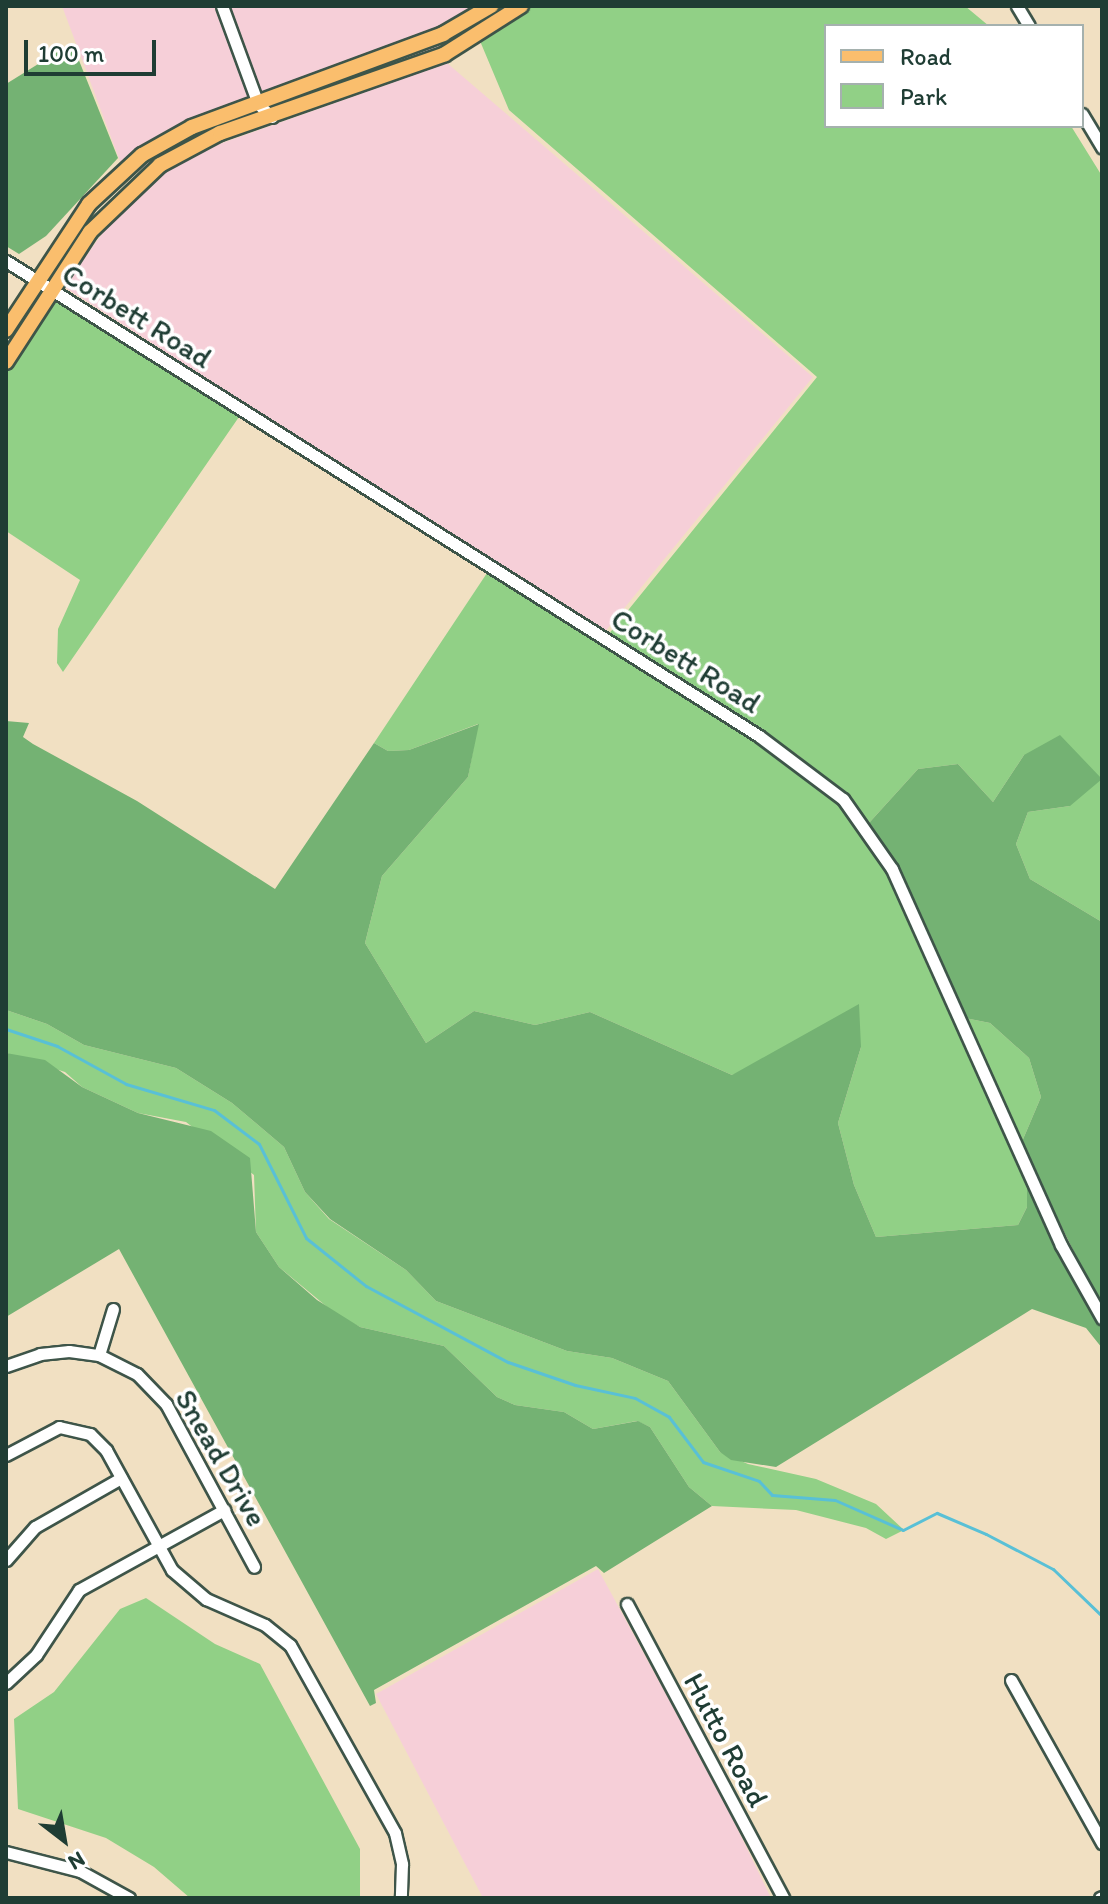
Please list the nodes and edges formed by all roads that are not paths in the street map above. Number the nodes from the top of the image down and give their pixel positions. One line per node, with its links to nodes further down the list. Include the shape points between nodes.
1 (222, 6): 6 (street)
2 (491, 6): 6 (main road, via 443,34)
3 (521, 6): 7 (main road, via 445,54)
4 (1017, 6): 5 (street)
5 (1028, 24)
6 (258, 104): 7 (street); 9 (street); 12 (main road, via 179,133 128,165 89,204)
7 (272, 117): 9 (main road)
8 (1084, 117): 10 (street)
9 (252, 124): 13 (main road, via 189,148 135,184 90,232)
10 (1102, 147)
11 (6, 261): 12 (street, Corbett Road)
12 (36, 281): 13 (street, Corbett Road); 14 (main road)
13 (51, 291): 15 (main road); 17 (street, Corbett Road, via 783,751 843,799 892,869 1061,1245)
14 (6, 330)
15 (6, 362)
16 (113, 1309): 18 (street)
17 (1102, 1318)
18 (99, 1355): 19 (street, Snead Drive, via 50,1352); 22 (street, Snead Drive, via 128,1368 160,1396)
19 (6, 1366)
20 (6, 1455): 21 (street, via 50,1430 70,1427 99,1442)
21 (121, 1478): 23 (street); 24 (street, via 35,1527)
22 (224, 1510): 23 (street); 25 (street, Snead Drive)
23 (157, 1546): 28 (street, via 79,1590 36,1655); 32 (street, via 197,1593 273,1630 298,1654 395,1833 402,1864)
24 (6, 1560)
25 (254, 1567)
26 (627, 1604): 33 (street, Hutto Road)
27 (1011, 1680): 29 (street)
28 (6, 1683)
29 (1102, 1843)
30 (6, 1852): 31 (street, via 80,1871)
31 (129, 1898)
32 (401, 1898)
33 (783, 1898)

